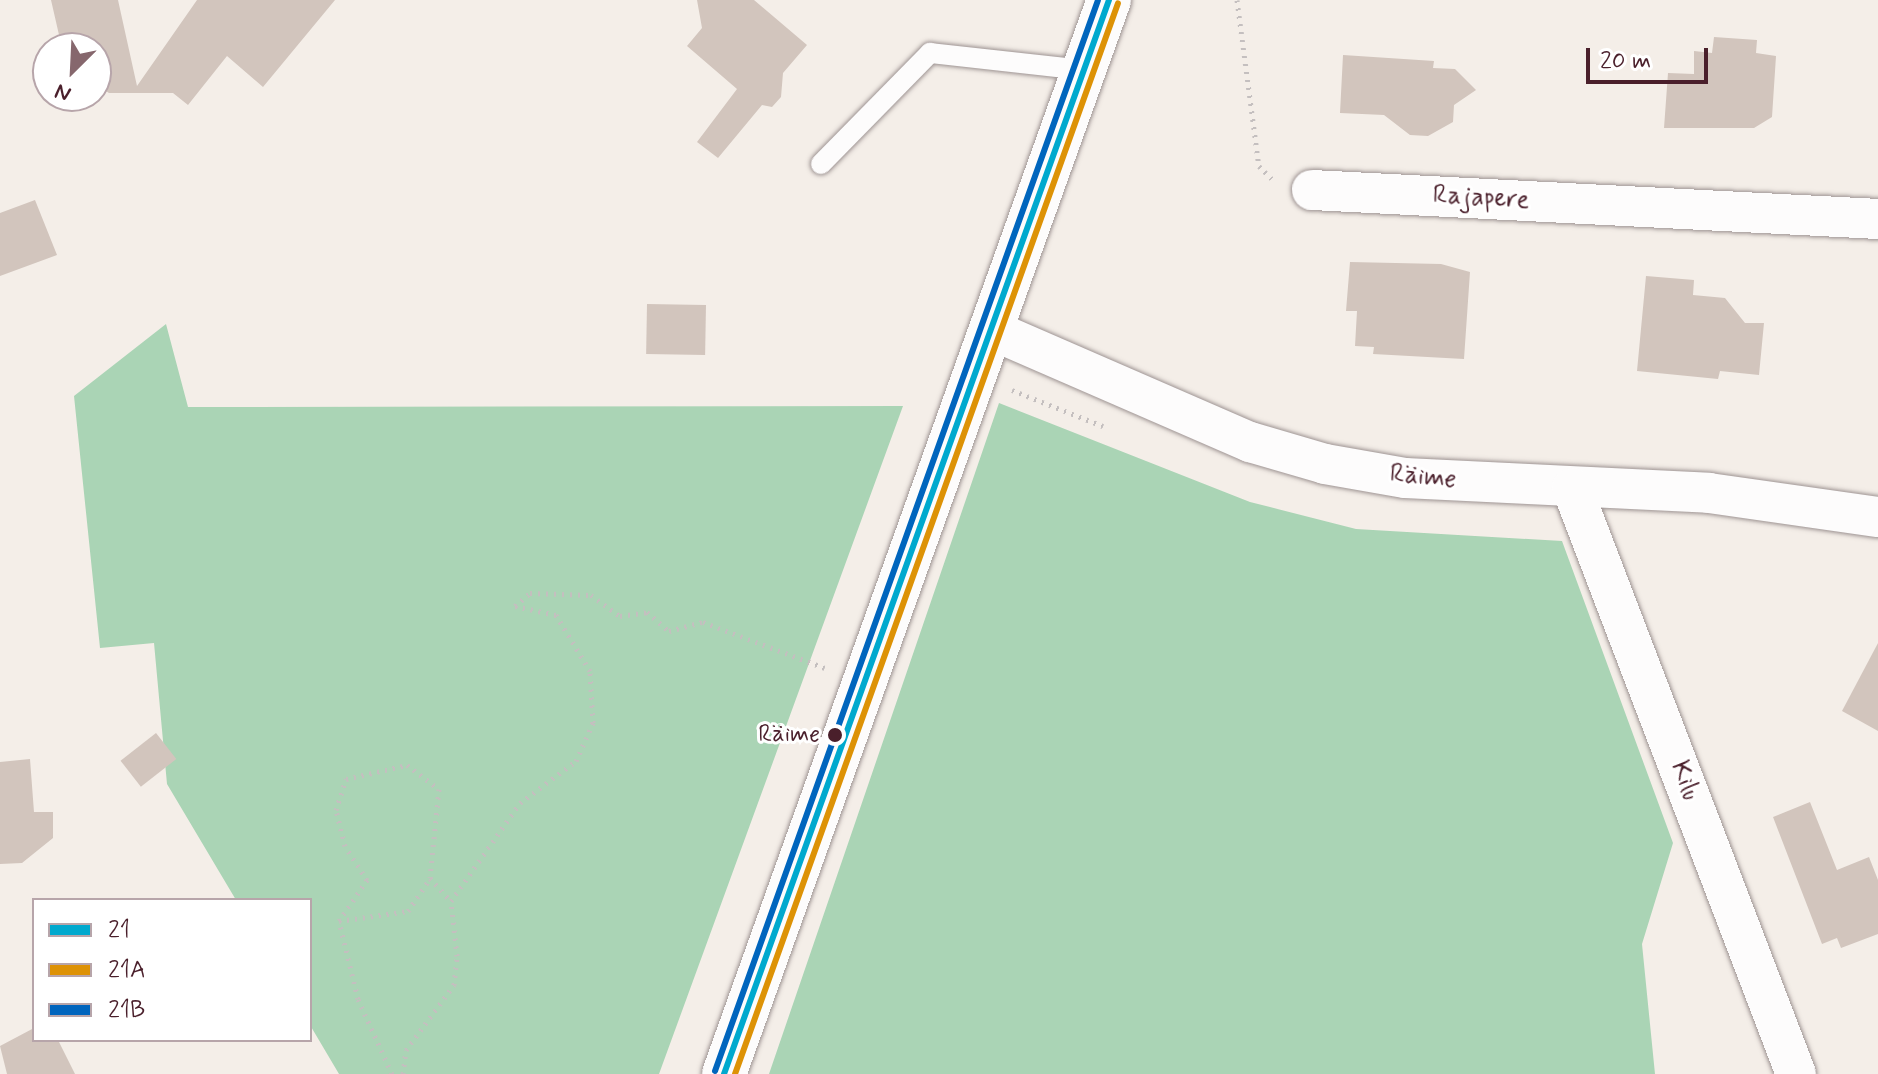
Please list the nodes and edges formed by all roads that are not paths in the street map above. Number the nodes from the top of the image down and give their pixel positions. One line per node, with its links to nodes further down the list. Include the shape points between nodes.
1 (1109, 0): 2 (street)
2 (1085, 70): 3 (lane, via 930,53); 6 (street)
3 (821, 164)
4 (1312, 190): 5 (street, Rajapere)
5 (1878, 219)
6 (992, 330): 7 (street, Räime, via 1250,442 1325,464 1405,478); 9 (street)
7 (1572, 488): 8 (street, Räime, via 1709,493); 10 (street, Kilu)
8 (1878, 517)
9 (724, 1074)
10 (1796, 1074)

